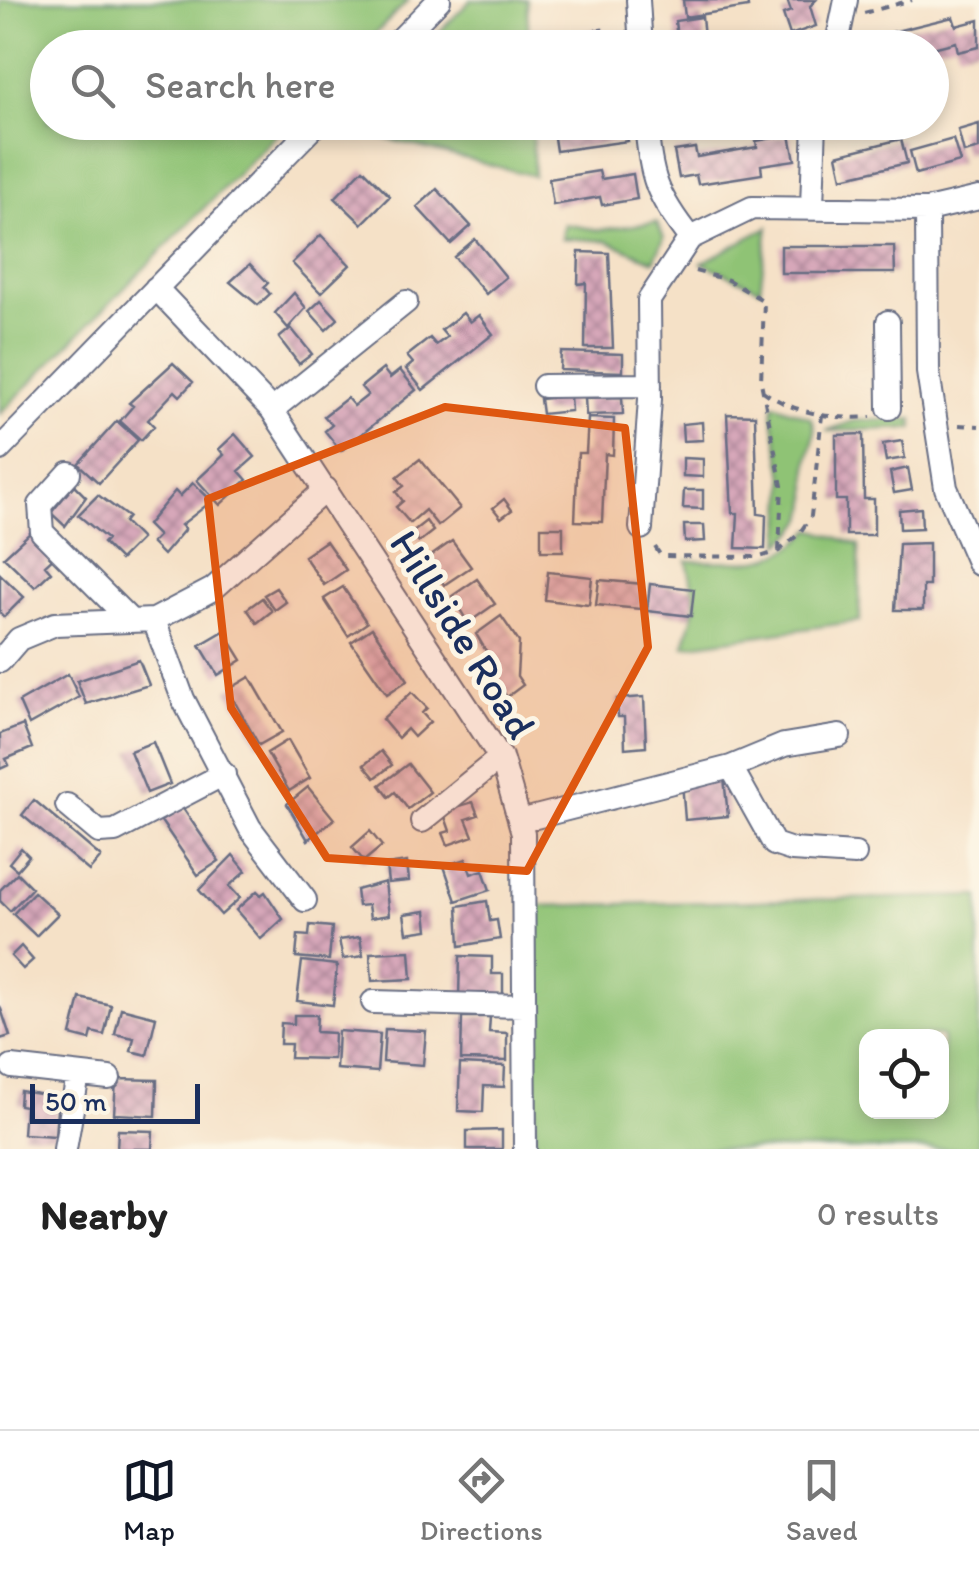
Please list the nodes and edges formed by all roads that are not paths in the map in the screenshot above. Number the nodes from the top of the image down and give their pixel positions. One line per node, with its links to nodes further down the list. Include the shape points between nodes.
1 (438, 0): 3 (street)
2 (638, 0): 4 (street)
3 (409, 30)
4 (640, 30)
5 (300, 140): 12 (street)
6 (647, 140): 11 (street, via 661,202)
7 (813, 140): 9 (street)
8 (979, 198): 10 (street)
9 (812, 206): 10 (street); 11 (street, via 752,208)
10 (926, 210): 14 (street)
11 (690, 238): 15 (street, via 650,300)
12 (156, 288): 18 (street, Hillside Road); 19 (street)
13 (406, 302): 18 (street)
14 (929, 337): 17 (street, via 888,331); 23 (street, via 946,488)
15 (650, 385): 16 (street); 22 (street)
16 (544, 386)
17 (889, 408)
18 (272, 410): 21 (street, Hillside Road)
19 (0, 449)
20 (69, 473): 24 (street, via 40,505 42,532)
21 (326, 490): 24 (street, via 213,589); 27 (street, Hillside Road)
22 (641, 528)
23 (979, 564)
24 (142, 620): 25 (street, via 55,624 20,639); 29 (street)
25 (0, 660)
26 (839, 736): 28 (street, via 784,746)
27 (501, 758): 31 (street); 32 (street, Hillside Road)
28 (732, 767): 32 (street); 33 (street, via 774,844)
29 (224, 774): 30 (street, via 115,831 99,832); 34 (street, via 250,828)
30 (67, 805)
31 (422, 821)
32 (520, 821): 36 (street, Hillside Road)
33 (855, 854)
34 (305, 900)
35 (373, 1002): 36 (street)
36 (524, 1006): 41 (street, Hillside Road)
37 (12, 1066): 38 (street)
38 (78, 1075): 39 (street); 40 (street)
39 (109, 1078)
40 (65, 1149)
41 (525, 1149)

